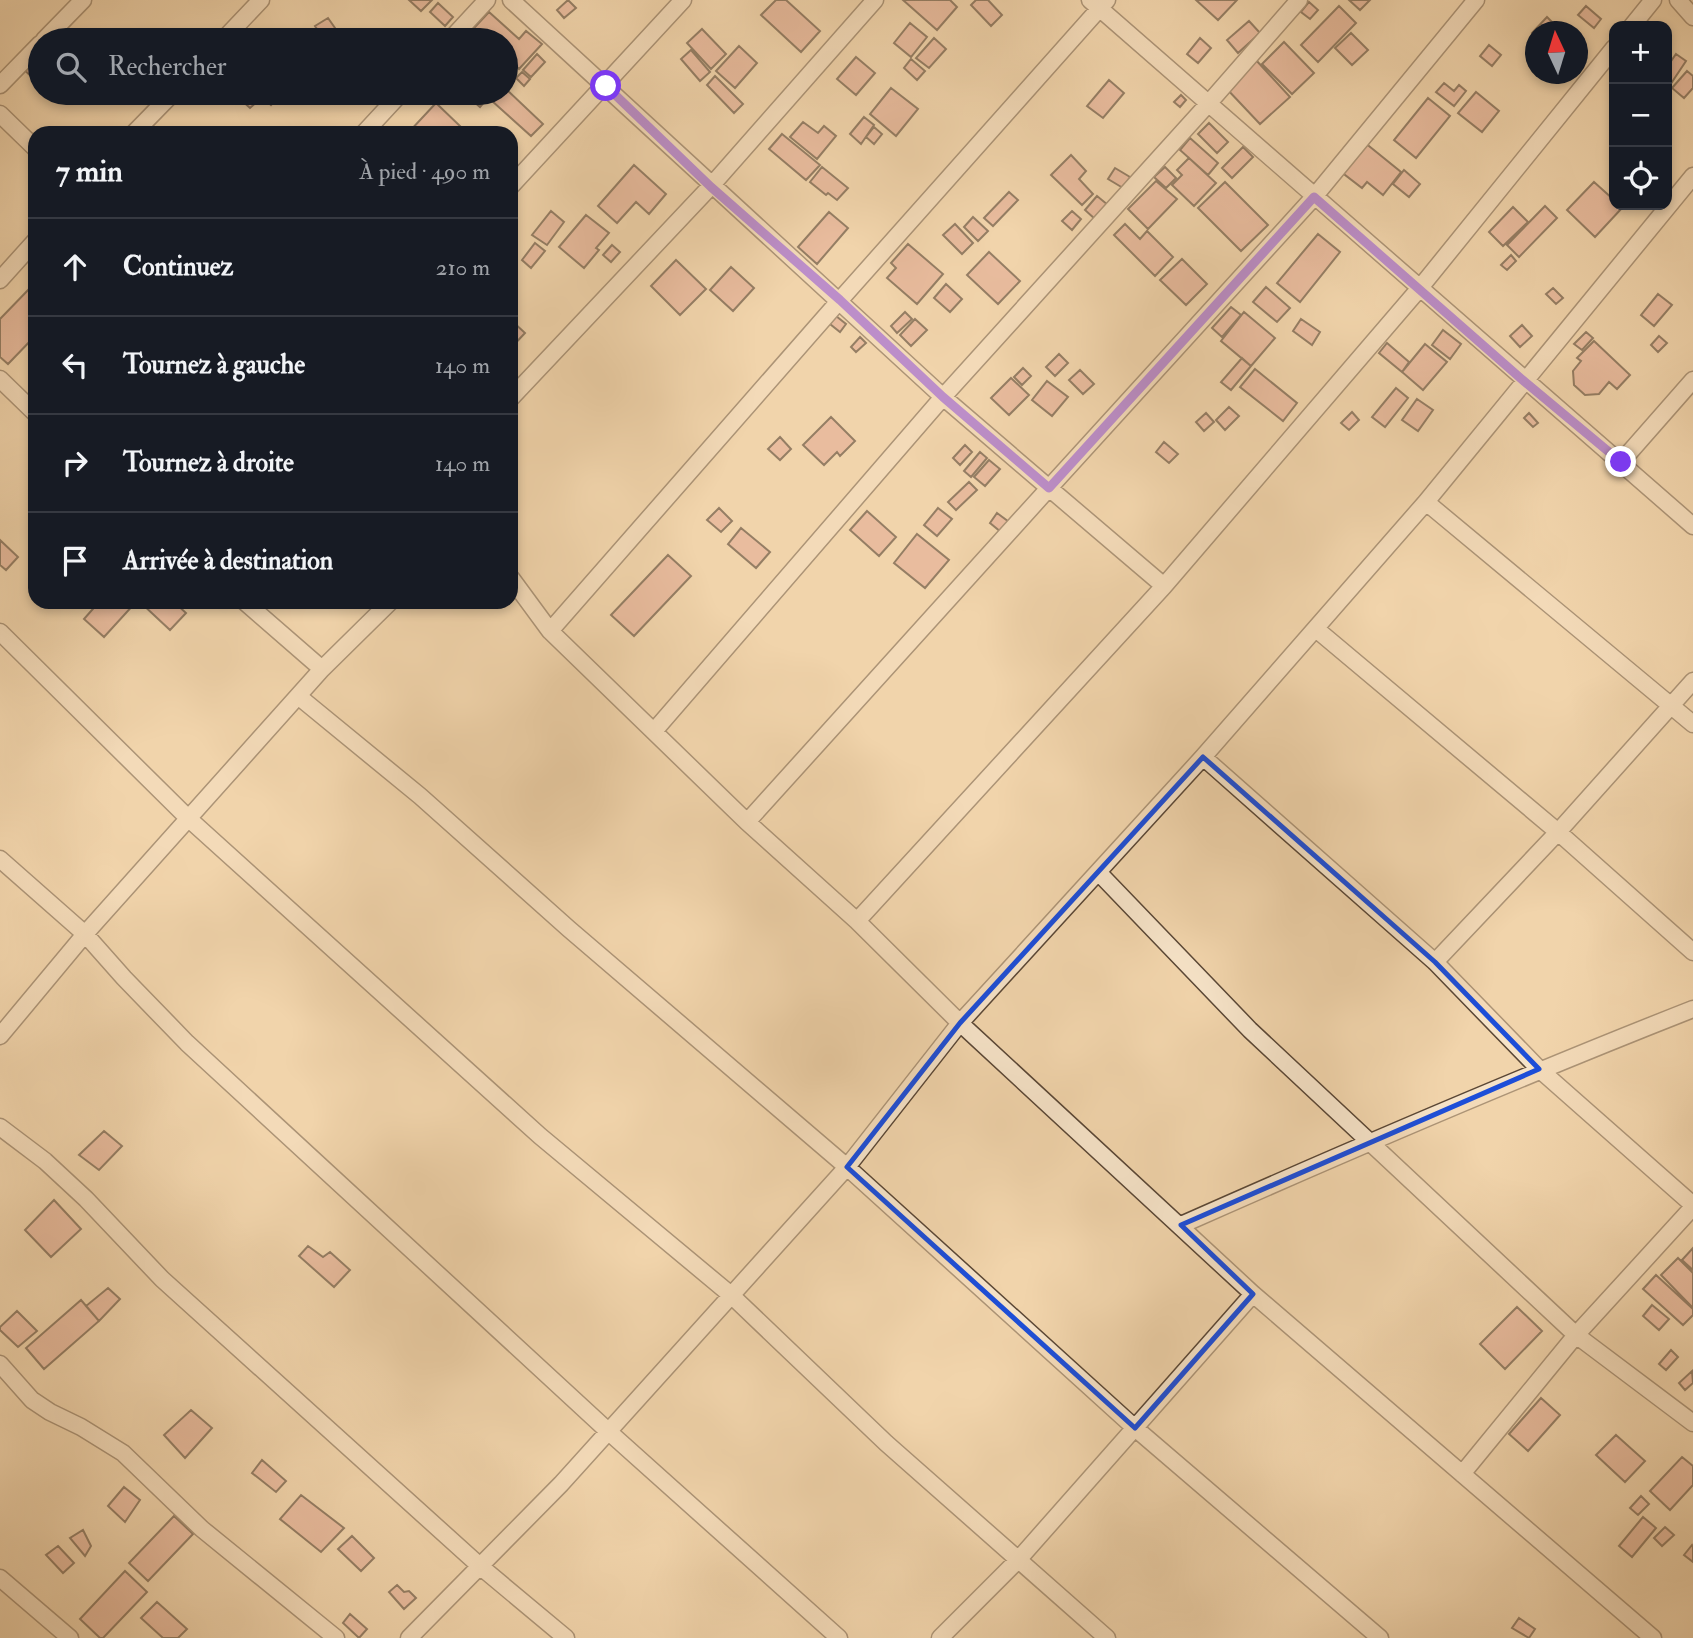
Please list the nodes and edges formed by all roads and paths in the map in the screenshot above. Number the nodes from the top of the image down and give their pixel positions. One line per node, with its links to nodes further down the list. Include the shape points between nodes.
1 (83, 0): 14 (street)
2 (261, 0): 15 (street)
3 (487, 0): 16 (street)
4 (511, 0): 20 (street)
5 (683, 0): 20 (street)
6 (875, 0): 30 (street)
7 (1299, 0): 21 (street)
8 (1476, 0): 31 (street)
9 (1653, 0): 13 (street)
10 (1678, 0): 12 (street)
11 (1099, 3): 21 (street); 35 (street)
12 (1693, 17)
13 (1636, 21)
14 (56, 28)
15 (234, 28)
16 (461, 28)
17 (1609, 54): 34 (street)
18 (28, 56): 19 (street)
19 (0, 85)
20 (606, 86): 29 (street); 30 (street)
21 (1208, 104): 31 (street); 40 (street)
22 (161, 105): 25 (street)
23 (390, 105): 26 (street)
24 (0, 114): 27 (street)
25 (141, 126)
26 (370, 126)
27 (28, 141)
28 (1693, 176): 38 (street)
29 (518, 179)
30 (711, 187): 35 (street); 39 (street)
31 (1314, 197): 34 (street); 43 (street)
32 (28, 249): 33 (street)
33 (0, 280)
34 (1419, 289): 38 (street); 46 (street)
35 (840, 300): 40 (street); 51 (street)
36 (0, 379): 41 (street)
37 (1693, 380): 42 (street)
38 (1525, 382): 42 (street); 44 (street)
39 (518, 391)
40 (943, 397): 43 (street); 58 (street)
41 (28, 405)
42 (1621, 462): 45 (street)
43 (1049, 488): 46 (street); 61 (street)
44 (1426, 502): 50 (street); 56 (street)
45 (1693, 526)
46 (1164, 586): 65 (street)
47 (518, 588): 51 (street)
48 (253, 609): 53 (street)
49 (383, 609): 53 (street)
50 (1316, 629): 59 (street); 62 (street)
51 (550, 631): 58 (street)
52 (0, 632): 60 (street)
53 (322, 669): 55 (street)
54 (1693, 681): 56 (street)
55 (298, 696): 60 (street); 75 (street, via 420,796)
56 (1671, 706): 57 (street); 62 (street)
57 (1693, 724)
58 (655, 730): 61 (street)
59 (1203, 757): 64 (street); 68 (street)
60 (188, 819): 66 (street); 79 (street, via 540,1136)
61 (747, 822): 65 (street)
62 (1558, 832): 67 (street); 68 (street)
63 (0, 859): 66 (street)
64 (1099, 873): 70 (street); 74 (street, via 1250,1030)
65 (856, 921): 70 (street)
66 (85, 934): 71 (street); 84 (street, via 187,1043)
67 (1693, 952)
68 (1435, 962): 72 (street)
69 (1693, 1009): 72 (street)
70 (960, 1023): 75 (street); 77 (street)
71 (0, 1036)
72 (1539, 1069): 74 (street); 76 (street)
73 (0, 1127): 87 (street, via 45,1161 162,1279)
74 (1369, 1141): 77 (street); 80 (street)
75 (847, 1167): 79 (street); 83 (street)
76 (1693, 1206): 80 (street)
77 (1181, 1226): 78 (street)
78 (1253, 1294): 83 (street); 85 (street)
79 (731, 1295): 84 (street); 86 (street, via 886,1443)
80 (1576, 1335): 82 (street); 85 (street)
81 (0, 1364): 90 (street, via 32,1400 123,1453 202,1529)
82 (1693, 1423)
83 (1135, 1428): 86 (street); 96 (street)
84 (609, 1432): 87 (street); 93 (street)
85 (1462, 1474): 97 (street)
86 (1018, 1560): 94 (street); 95 (street)
87 (481, 1567): 91 (street); 92 (street)
88 (0, 1578): 89 (street)
89 (70, 1638)
90 (335, 1638)
91 (409, 1638)
92 (566, 1638)
93 (839, 1638)
94 (940, 1638)
95 (1107, 1638)
96 (1380, 1638)
97 (1653, 1638)

